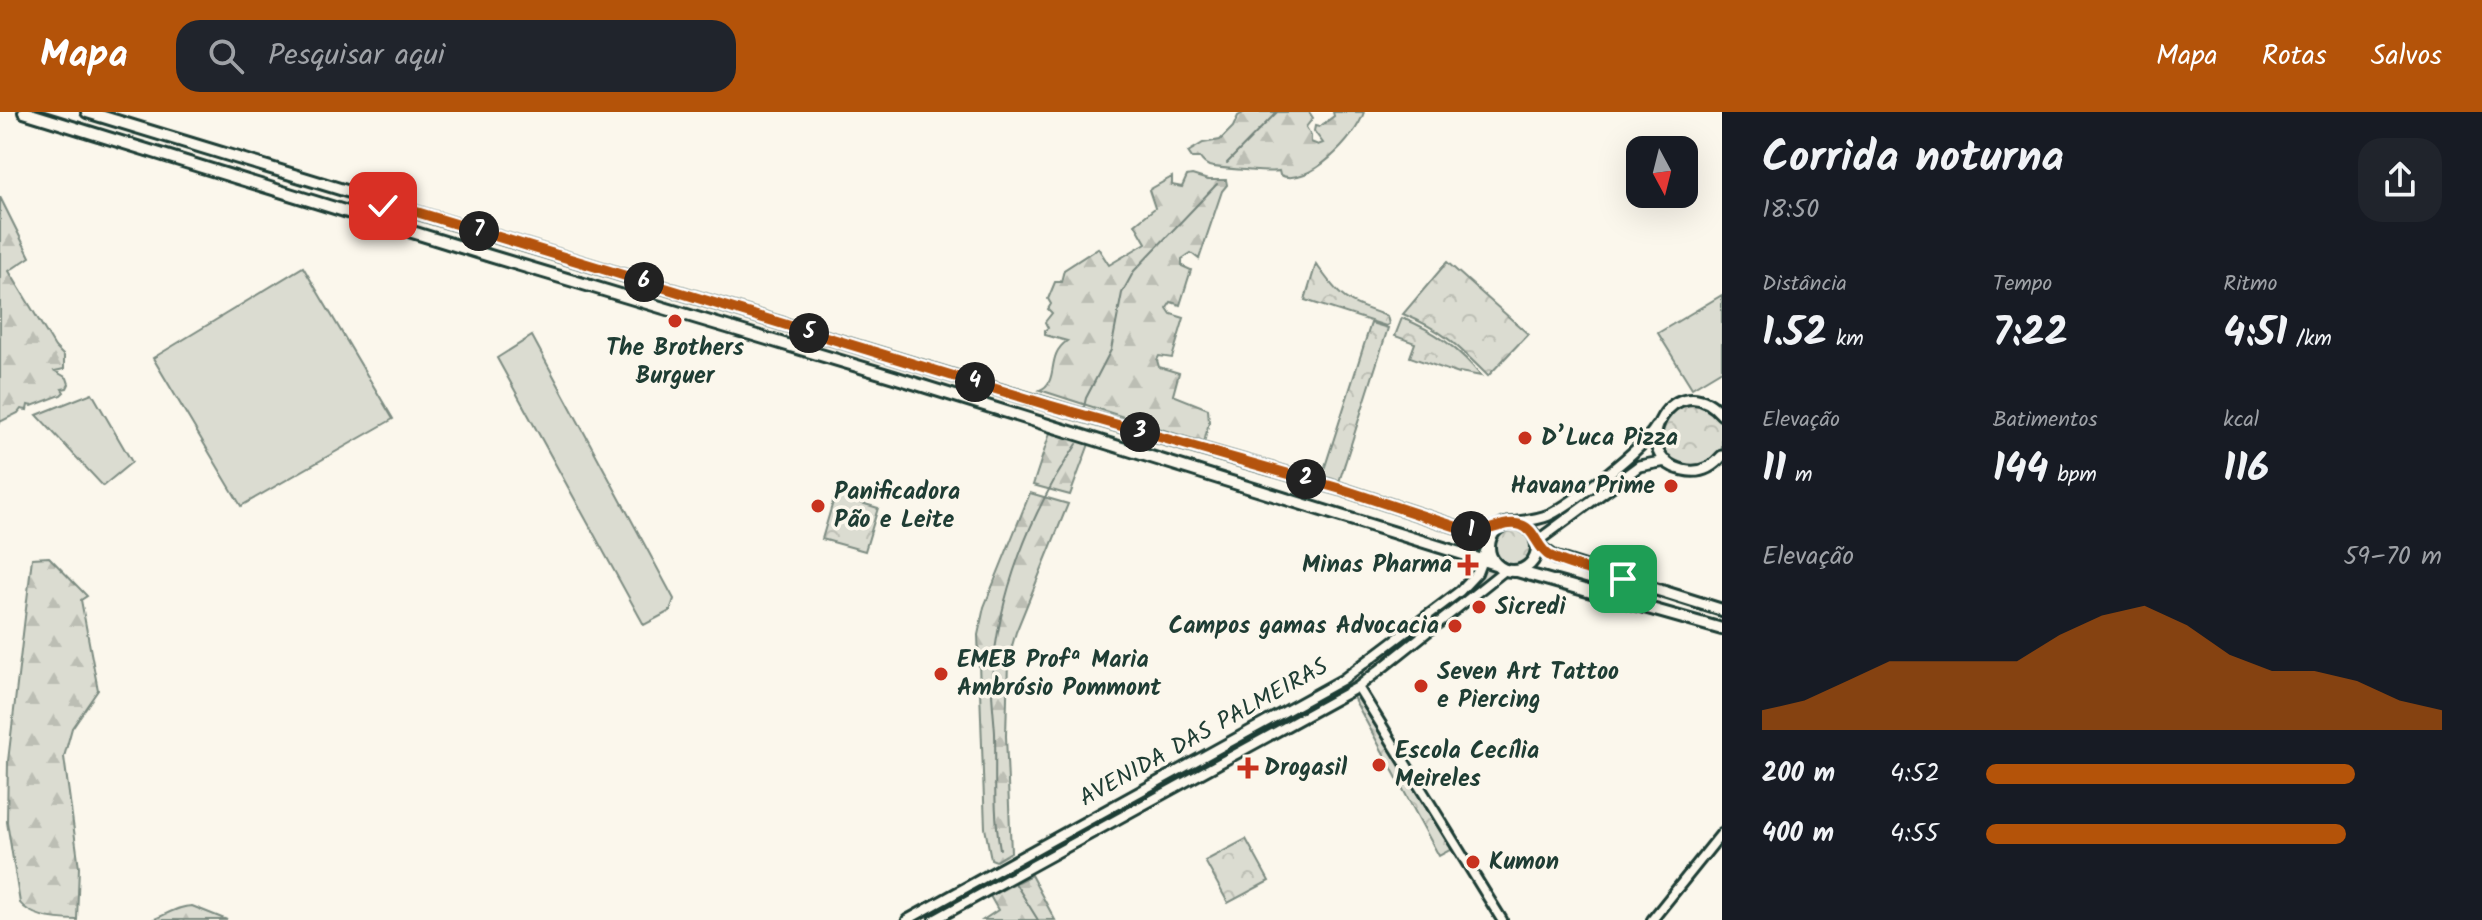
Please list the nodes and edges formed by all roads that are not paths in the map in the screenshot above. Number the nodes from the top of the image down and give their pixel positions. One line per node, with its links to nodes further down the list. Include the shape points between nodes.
1 (24, 112): 5 (main road)
2 (87, 112): 3 (main road)
3 (366, 196): 4 (main road); 5 (main road)
4 (387, 203): 6 (main road); 7 (main road)
5 (356, 214): 6 (main road)
6 (374, 220): 9 (main road)
7 (933, 370): 8 (main road); 9 (main road, via 935,379)
8 (972, 381): 10 (main road, via 960,386); 16 (main road, via 1466,530)
9 (926, 388): 10 (main road)
10 (957, 399): 19 (main road)
11 (1720, 411): 12 (main road, via 1701,400 1684,400 1668,408)
12 (1658, 424): 14 (main road, via 1656,439); 15 (main road, via 1638,449 1559,509)
13 (1722, 456): 14 (main road, via 1695,472)
14 (1666, 461): 18 (main road, via 1639,466)
15 (1512, 523): 16 (main road); 18 (main road, via 1528,528)
16 (1497, 528): 17 (main road)
17 (1488, 544): 19 (street, AVENIDA DAS PALMEIRAS); 20 (main road)
18 (1537, 544): 21 (main road, via 1532,562); 23 (main road, via 1556,558)
19 (1482, 561): 20 (main road); 27 (street, AVENIDA DAS PALMEIRAS, via 1460,591 1342,680)
20 (1500, 567): 21 (main road); 25 (street, AVENIDA DAS PALMEIRAS)
21 (1517, 571): 22 (main road)
22 (1654, 608): 23 (main road, via 1669,598); 24 (main road)
23 (1722, 610)
24 (1722, 629)
25 (1358, 687): 28 (street, AVENIDA DAS PALMEIRAS); 29 (street)
26 (1722, 833): 30 (street)
27 (907, 920)
28 (934, 920)
29 (1502, 920)
30 (1652, 920)

